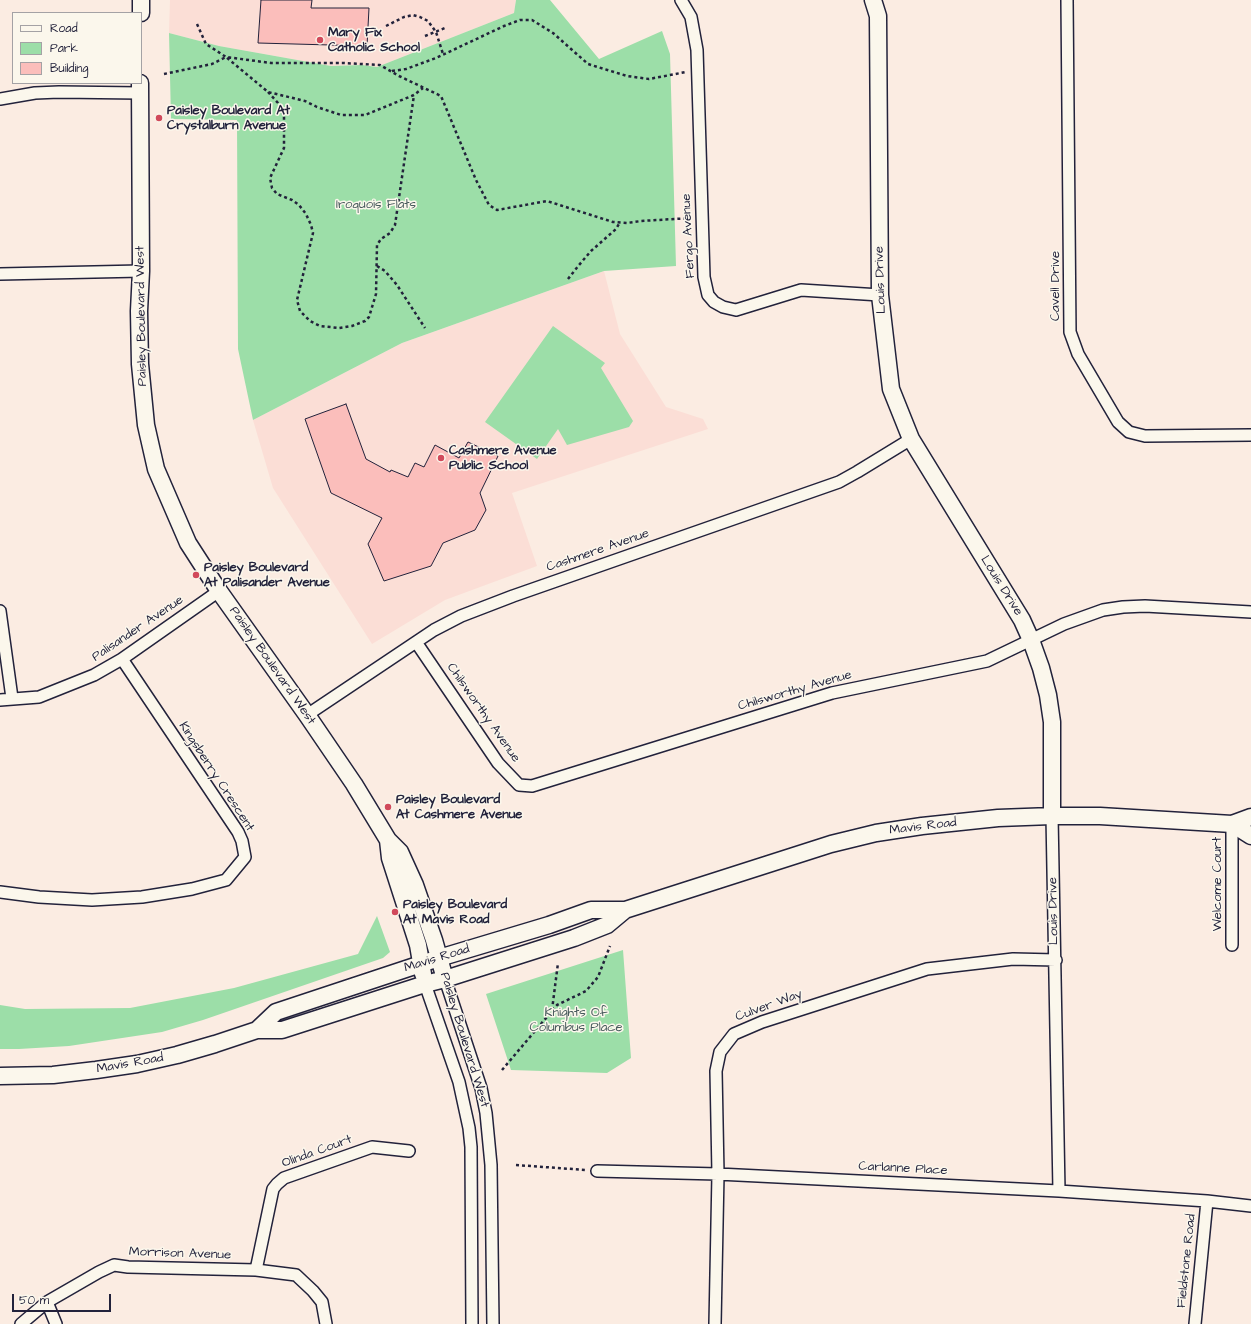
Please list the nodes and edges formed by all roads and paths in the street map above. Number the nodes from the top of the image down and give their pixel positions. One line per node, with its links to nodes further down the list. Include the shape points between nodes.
1 (141, 0): 5 (street)
2 (681, 0): 13 (street, Fergo Avenue, via 691,17)
3 (873, 0): 27 (street, Louis Drive, via 878,16)
4 (1068, 0): 29 (street, Cavell Drive, via 1070,332 1078,354 1118,422 1128,432 1145,436)
5 (140, 12)
6 (197, 24): 12 (path, via 206,44)
7 (386, 26): 9 (path, via 413,15 428,21)
8 (445, 28): 9 (path)
9 (436, 32): 10 (path); 11 (path)
10 (425, 36)
11 (443, 54): 13 (path, via 504,26 520,20 532,20 553,33 588,64 627,76 649,79); 14 (path, via 406,69)
12 (226, 57): 14 (path, via 271,63 380,64); 15 (path, via 212,64); 18 (path)
13 (698, 70): 21 (street, Fergo Avenue)
14 (391, 71): 17 (path)
15 (164, 74)
16 (140, 88): 20 (street, via 35,93); 24 (street, Paisley Boulevard West)
17 (423, 88): 19 (path); 22 (path, via 441,96 488,205 497,210 548,201)
18 (268, 92): 19 (path, via 305,101 341,115 365,115); 23 (path, via 278,103 284,116 284,148 270,178 272,188 299,205 306,214 313,233 297,300 300,310 310,322 320,326 339,328 365,321 369,317 376,294)
19 (414, 95): 23 (path, via 395,225 377,245)
20 (0, 100)
21 (702, 218): 22 (path); 27 (street, Fergo Avenue, via 704,277 708,295 723,307 736,310 801,290)
22 (620, 222): 26 (path, via 616,229 578,265)
23 (377, 266): 28 (path, via 397,285)
24 (141, 271): 25 (street); 31 (street, Paisley Boulevard West, via 140,364 146,425 156,469 188,543)
25 (0, 274)
26 (568, 279)
27 (880, 295): 30 (street, Louis Drive, via 891,389)
28 (425, 328)
29 (1251, 435)
30 (911, 439): 34 (street, Louis Drive, via 1022,620); 35 (street, Cashmere Avenue, via 839,482 460,616)
31 (219, 591): 36 (street, Palisander Avenue); 39 (street, Paisley Boulevard West)
32 (0, 611): 37 (street)
33 (1251, 612): 34 (street, Chilsworthy Avenue, via 1123,607 1083,616)
34 (1031, 640): 35 (street, Chilsworthy Avenue, via 987,661 832,693 532,786 519,785 498,763); 40 (street, Louis Drive, via 1044,682 1052,722)
35 (416, 642): 39 (street, Cashmere Avenue)
36 (122, 659): 37 (street, Palisander Avenue, via 94,675 39,697); 45 (street, Kingsberry Crescent, via 238,832 245,857 226,880 192,890 92,900)
37 (12, 698): 38 (street, Palisander Avenue)
38 (0, 700)
39 (307, 714): 44 (street, Paisley Boulevard West, via 370,808)
40 (1052, 816): 42 (street, Mavis Road, via 1100,816); 46 (street, Mavis Road, via 983,820 876,833 831,844); 50 (street, Louis Drive)
41 (1251, 817): 42 (street, Mavis Road)
42 (1232, 824): 43 (street, Mavis Road); 47 (street, Welcome Court)
43 (1251, 836)
44 (388, 840): 49 (street, Paisley Boulevard West, via 400,852 415,885); 52 (street, Paisley Boulevard West, via 390,858)
45 (0, 892)
46 (625, 910): 49 (street, Mavis Road, via 591,910); 53 (street, Mavis Road, via 608,925)
47 (1232, 944)
48 (610, 946): 55 (path, via 598,977 586,991 557,1005)
49 (439, 958): 52 (street, Mavis Road); 53 (street, Paisley Boulevard West)
50 (1056, 960): 62 (street, Culver Way, via 1013,960 927,969 762,1022 734,1034 720,1052 716,1072); 63 (street, Louis Drive)
51 (558, 963): 55 (path)
52 (422, 964): 54 (street, Paisley Boulevard West); 56 (street, Mavis Road, via 276,1012)
53 (445, 979): 54 (street, Mavis Road); 72 (street, Paisley Boulevard West, via 477,1075 486,1113 491,1165)
54 (425, 984): 56 (street, Mavis Road, via 282,1030); 71 (street, Paisley Boulevard West, via 460,1082 469,1128)
55 (552, 1011): 57 (path)
56 (257, 1030): 58 (street, Mavis Road, via 177,1055 136,1064 53,1075)
57 (502, 1070)
58 (0, 1076)
59 (409, 1151): 66 (street, Olinda Court, via 372,1147 284,1178 273,1189)
60 (516, 1165): 61 (path)
61 (597, 1171): 62 (street, Carlanne Place)
62 (718, 1174): 63 (street, Carlanne Place); 73 (street, Culver Way)
63 (1059, 1191): 64 (street, Carlanne Place)
64 (1207, 1201): 65 (street, Carlanne Place); 74 (street, Fieldstone Road)
65 (1251, 1206)
66 (256, 1270): 67 (street, Morrison Avenue, via 114,1265); 70 (street, Morrison Avenue, via 296,1275 322,1302)
67 (47, 1302): 68 (street, Morrison Avenue); 69 (street)
68 (21, 1324)
69 (56, 1324)
70 (326, 1324)
71 (472, 1324)
72 (493, 1324)
73 (715, 1324)
74 (1195, 1324)

